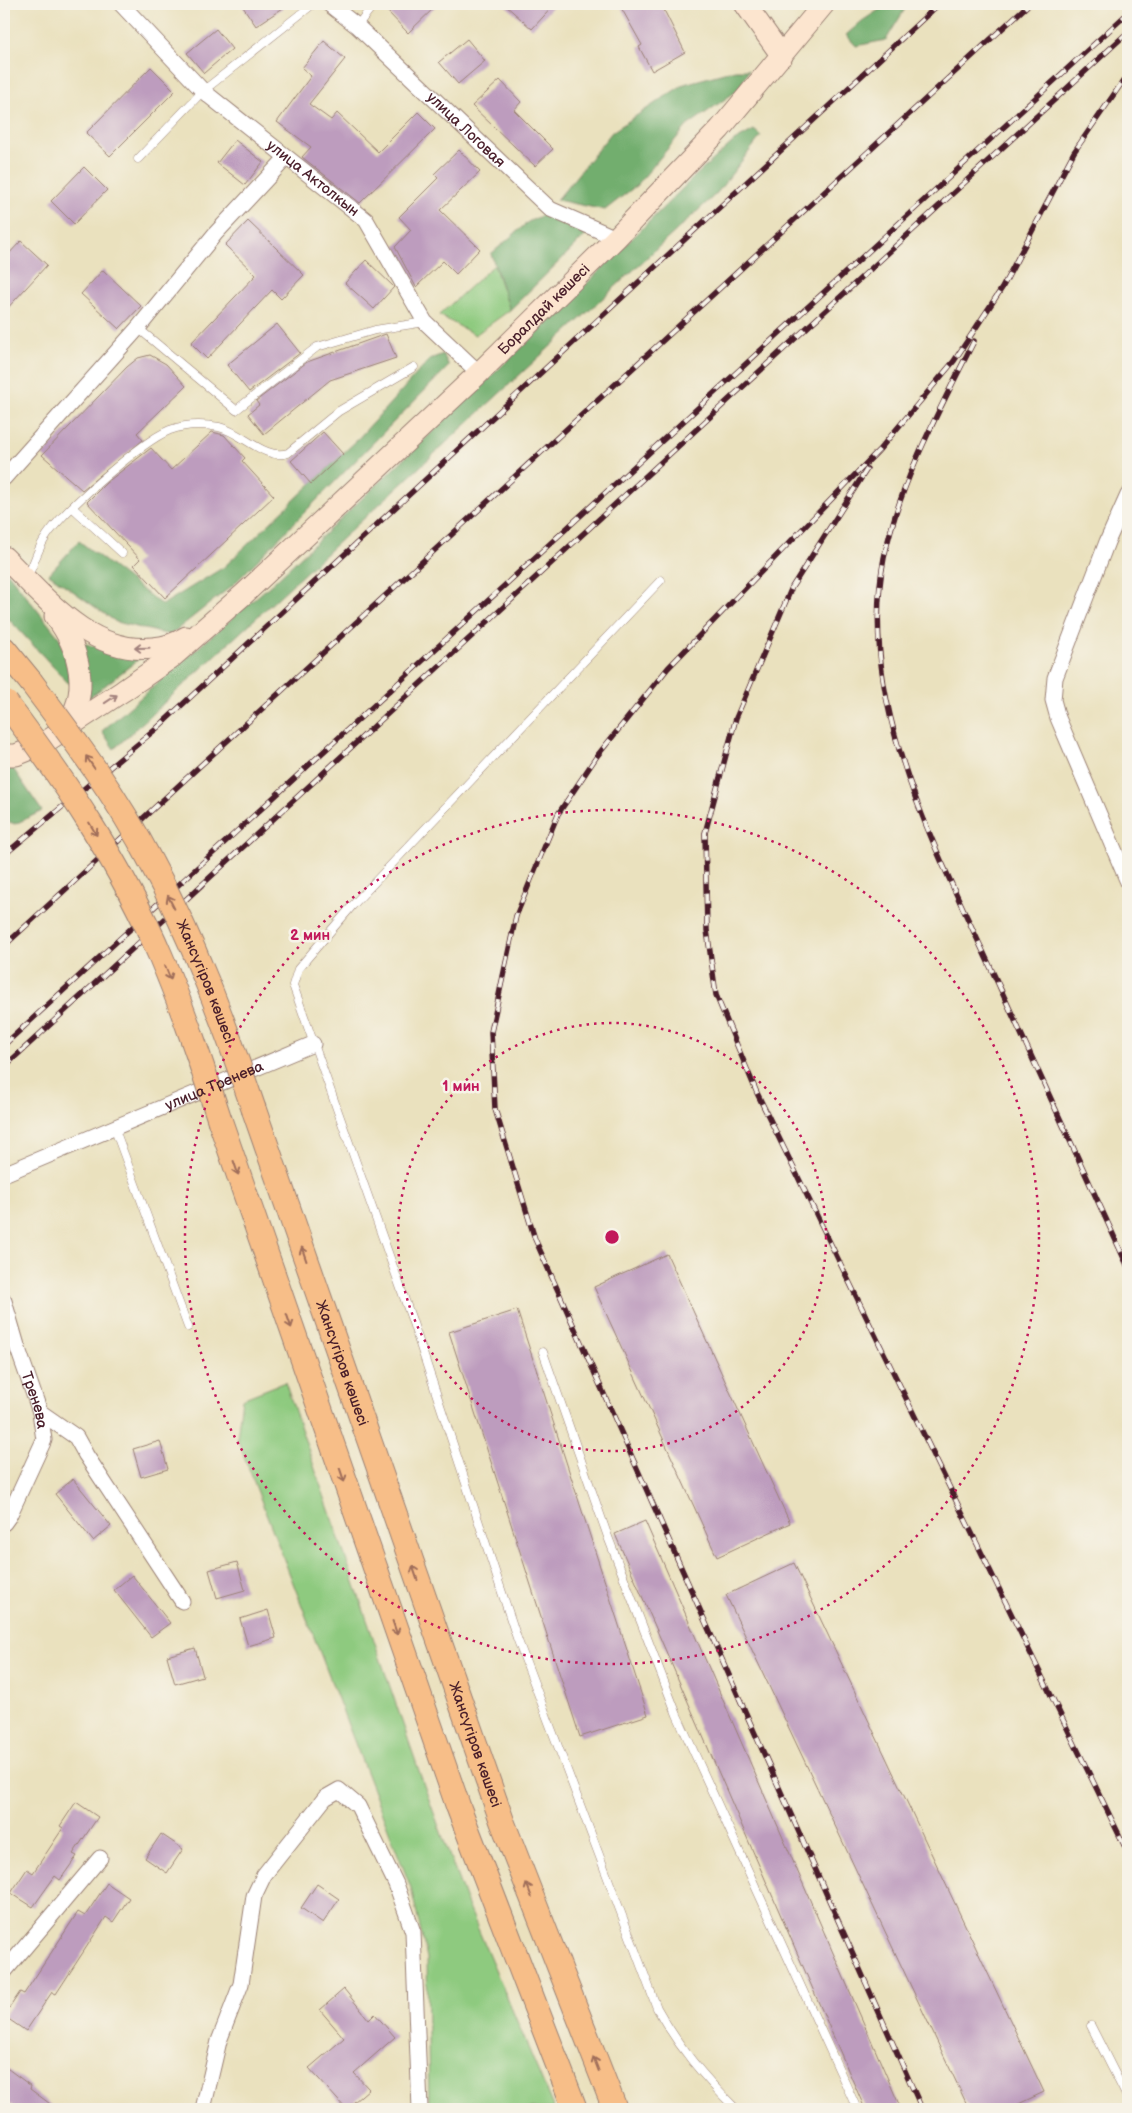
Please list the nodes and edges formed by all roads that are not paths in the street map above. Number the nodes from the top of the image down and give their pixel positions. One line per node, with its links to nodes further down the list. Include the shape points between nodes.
1 (121, 4): 9 (street, улица Актолкын)
2 (313, 4): 9 (lane)
3 (329, 4): 7 (street, улица Логовая)
4 (374, 4): 7 (lane)
5 (745, 4): 8 (main road)
6 (824, 4): 8 (main road, Боралдай көшесі)
7 (357, 26): 12 (street, улица Логовая, via 550,208)
8 (782, 56): 12 (main road, Боралдай көшесі, via 720,129)
9 (203, 90): 10 (street, улица Актолкын); 11 (lane)
10 (286, 158): 13 (street, улица Актолкын, via 366,220); 14 (street, via 215,234)
11 (138, 159)
12 (616, 238): 16 (main road, Боралдай көшесі)
13 (425, 322): 14 (lane, via 375,330 317,347 236,410); 16 (street, улица Актолкын)
14 (138, 328): 17 (street)
15 (414, 367): 19 (lane, via 339,411 280,456 220,427 195,424 170,430 150,441)
16 (479, 373): 24 (main road, Боралдай көшесі)
17 (4, 478)
18 (1128, 495): 29 (street, via 1055,678 1053,700)
19 (72, 507): 20 (lane); 22 (lane, via 43,541)
20 (122, 553)
21 (4, 557): 22 (main road)
22 (27, 580): 24 (main road, one-way to 22, via 178,642 166,646 128,648 113,645 78,627); 27 (main road, via 68,634 79,666 77,704 72,716)
23 (660, 580): 30 (lane, via 352,906 298,970 292,985)
24 (244, 594): 27 (main road, one-way to 24, via 162,665)
25 (4, 649): 46 (main road, Жансүгіров көшесі, one-way to 25, bridge, via 502,1821 211,990 152,862 101,778 32,682)
26 (5, 702): 45 (main road, one-way to 45, bridge, via 66,786 104,846 136,904 174,988 458,1806)
27 (56, 735): 28 (main road, via 26,752)
28 (4, 755)
29 (1128, 882)
30 (314, 1044): 31 (street, улица Тренева); 47 (lane, via 412,1320 517,1638 657,2008 676,2041)
31 (114, 1127): 32 (street, улица Тренева); 34 (lane)
32 (4, 1174)
33 (4, 1301): 36 (street, Тренева)
34 (188, 1326)
35 (543, 1352): 48 (lane, via 608,1538 677,1715)
36 (40, 1412): 37 (street, Тренева, via 44,1440); 38 (street, via 76,1437)
37 (4, 1523)
38 (182, 1601)
39 (100, 1858): 40 (street)
40 (4, 1972)
41 (1091, 2026): 42 (lane)
42 (1128, 2099)
43 (203, 2109): 44 (street, via 218,2041 241,1984 254,1896 264,1875 325,1798 339,1790 358,1806 396,1884 413,1932)
44 (420, 2109)
45 (575, 2109)
46 (615, 2109)
47 (736, 2109)
48 (857, 2109)

